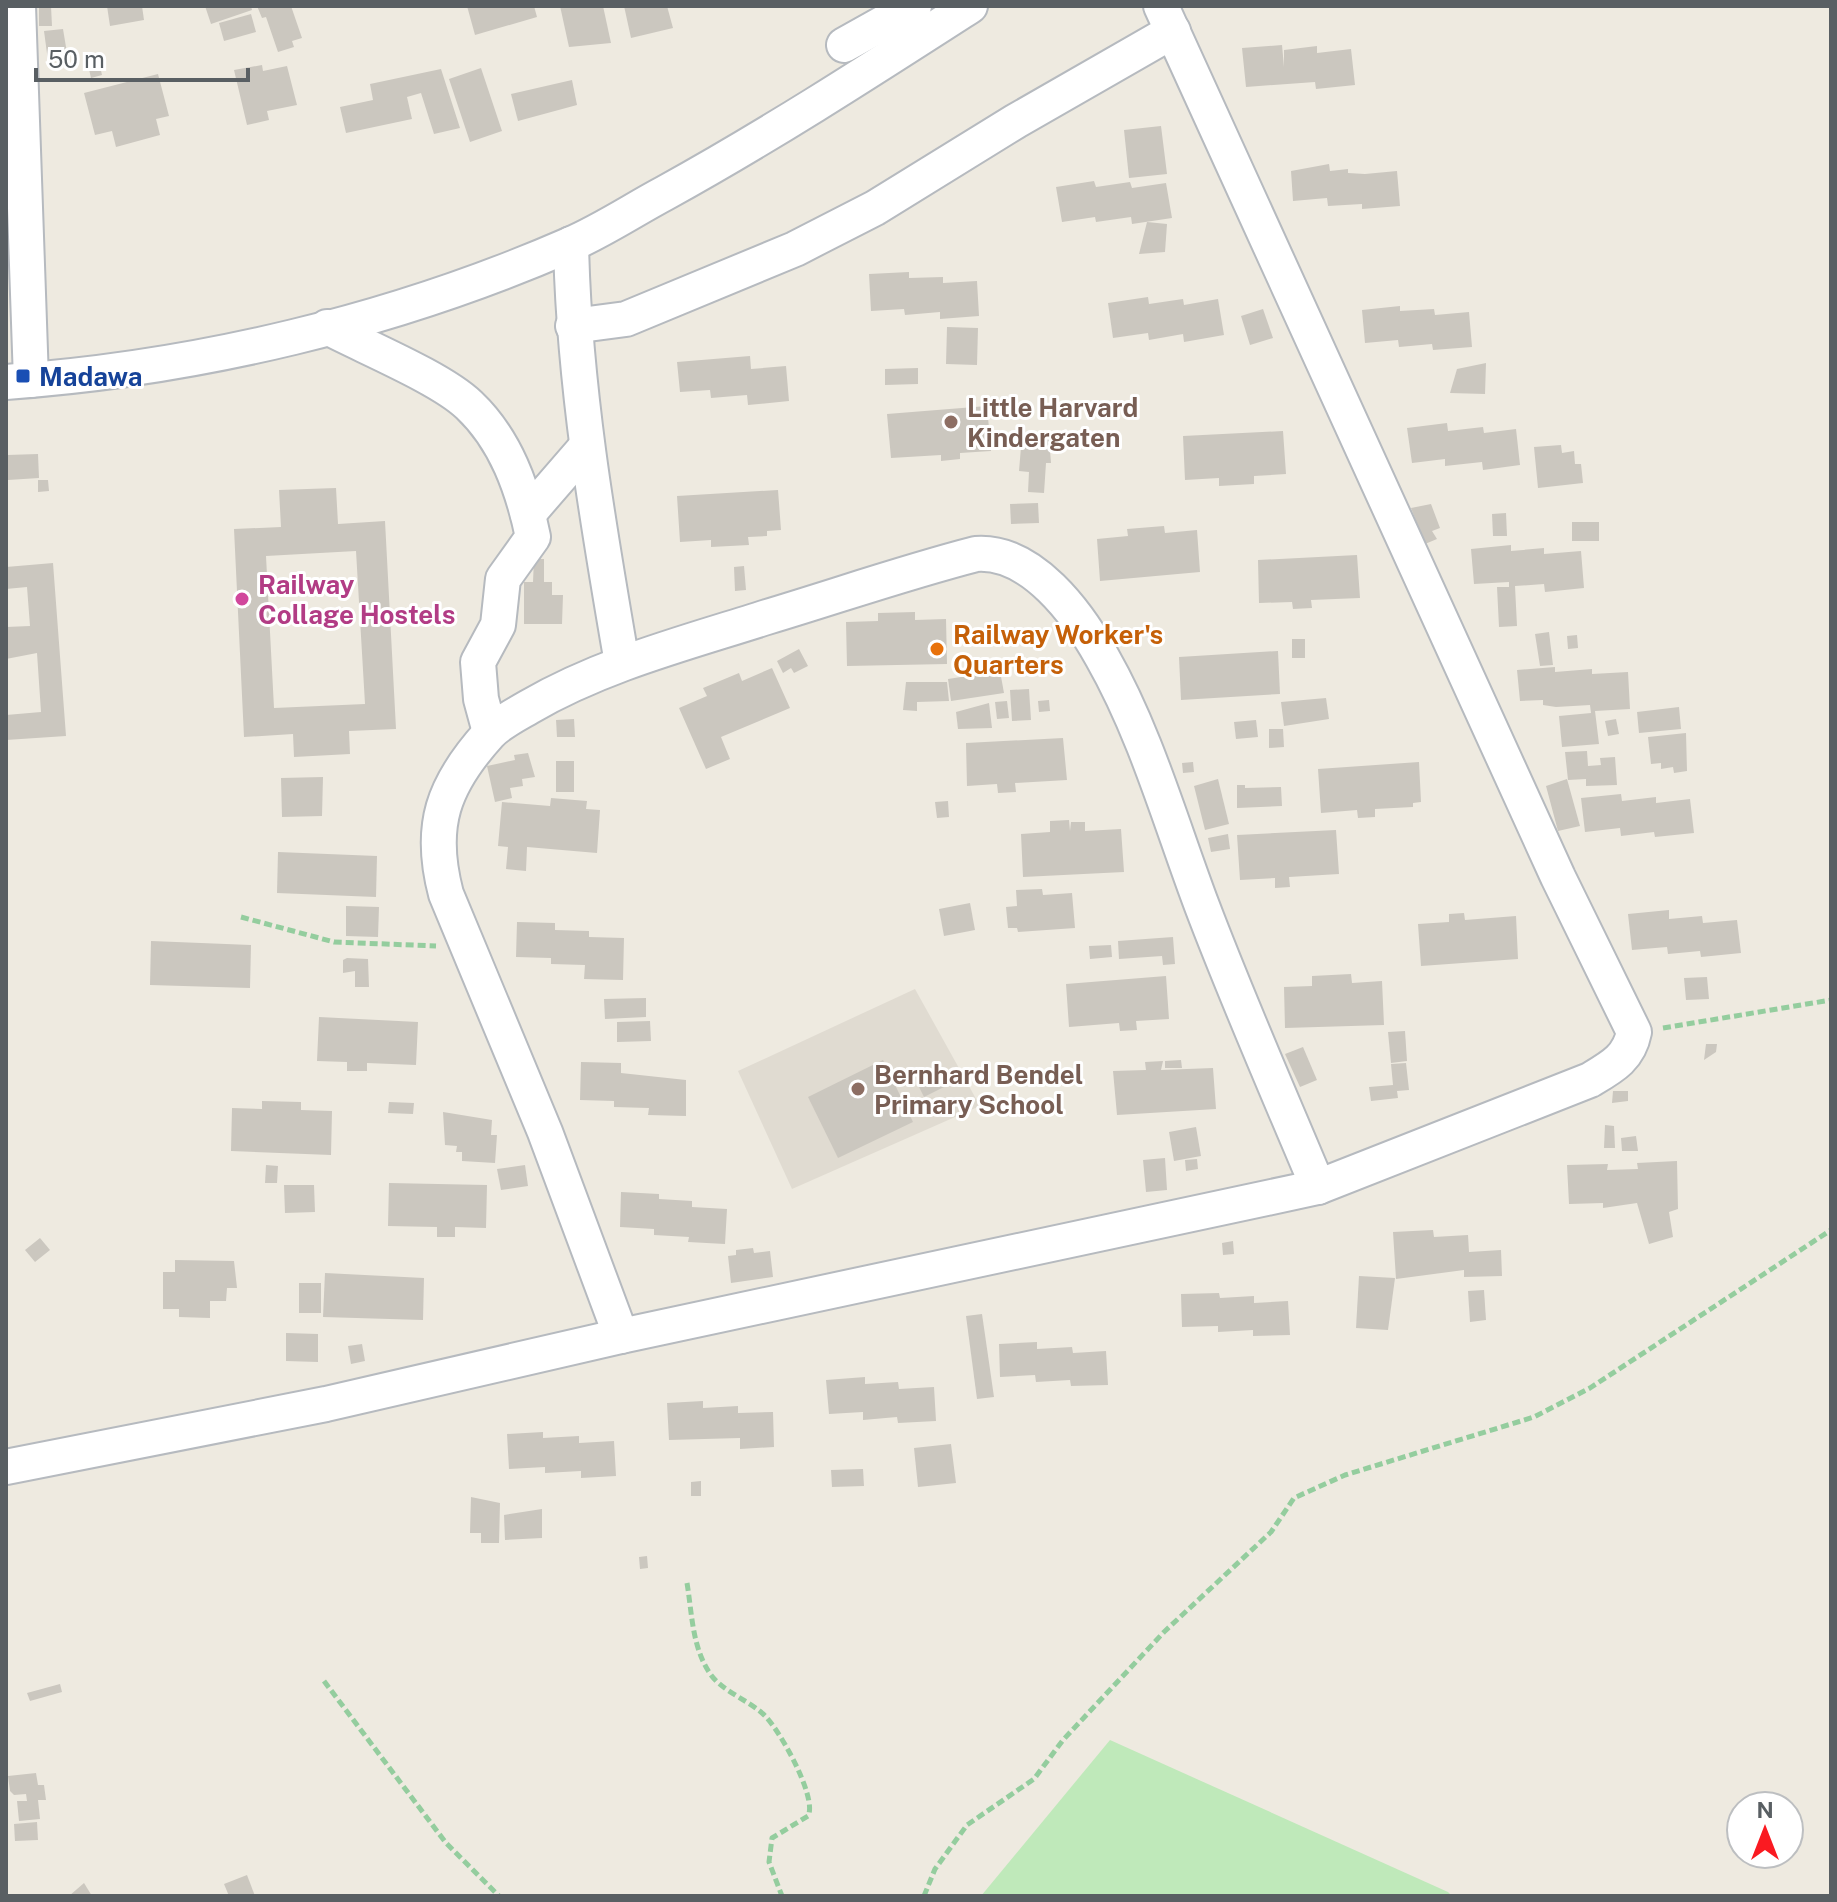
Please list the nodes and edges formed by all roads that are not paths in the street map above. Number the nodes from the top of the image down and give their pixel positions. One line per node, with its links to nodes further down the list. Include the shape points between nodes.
1 (18, 6): 9 (street)
2 (914, 6): 5 (street)
3 (970, 6): 6 (street, via 758,141)
4 (1167, 19): 7 (street, via 875,208 795,249 626,319); 14 (street, via 1558,877 1634,1032 1631,1047 1618,1063 1590,1080)
5 (844, 45)
6 (571, 244): 7 (street); 8 (street, via 457,288)
7 (573, 326): 10 (street)
8 (327, 327): 9 (street, via 203,356); 11 (street, via 468,404 499,443 523,489)
9 (19, 381)
10 (586, 447): 11 (street); 12 (street)
11 (528, 514): 13 (street, via 533,537 503,579 498,625 478,662)
12 (622, 663): 13 (street, via 555,692); 14 (street, via 976,554 1002,557 1035,574 1102,657)
13 (490, 732): 15 (street, via 450,784 442,810 439,867)
14 (1318, 1187): 15 (street)
15 (621, 1336): 16 (street, via 312,1407)
16 (6, 1467)

